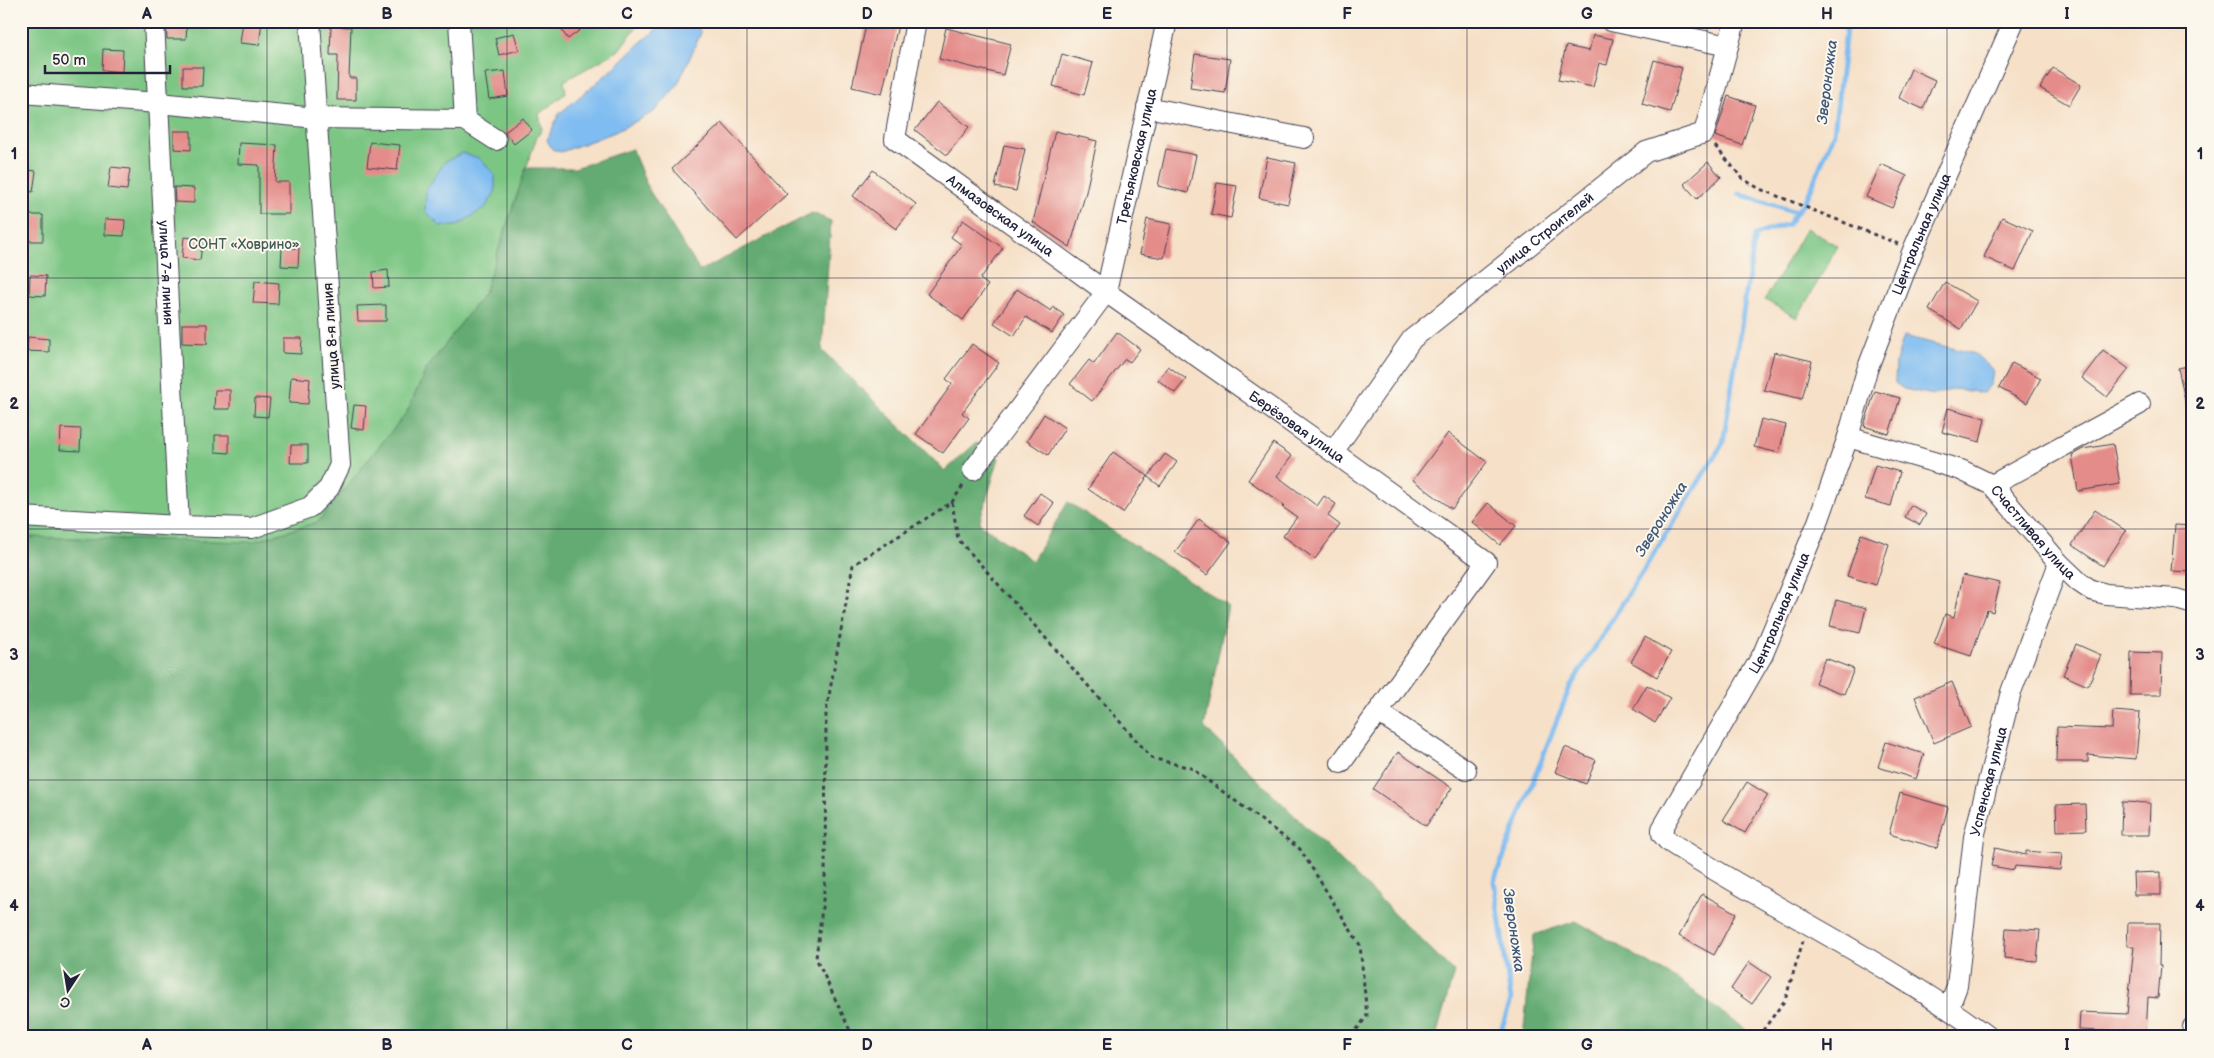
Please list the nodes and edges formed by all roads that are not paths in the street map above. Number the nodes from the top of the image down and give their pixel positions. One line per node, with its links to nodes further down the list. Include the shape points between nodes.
1 (154, 21): 11 (street, улица 7-я линия)
2 (310, 21): 13 (street, улица 8-я линия)
3 (458, 21): 14 (street)
4 (916, 21): 17 (street, Алмазовская улица, via 895,139)
5 (1167, 21): 12 (street, Третьяковская улица)
6 (1611, 21): 9 (street)
7 (1734, 21): 9 (street)
8 (2014, 21): 19 (street, Центральная улица, via 1913,250 1866,370)
9 (1728, 46): 20 (street, улица Строителей, via 1704,133 1646,152 1412,339)
10 (21, 94): 11 (street)
11 (158, 103): 13 (street); 24 (street, улица 7-я линия)
12 (1148, 107): 15 (street); 17 (street, Третьяковская улица)
13 (317, 118): 14 (street); 24 (street, улица 8-я линия, via 340,465 330,488 310,507 252,528)
14 (464, 120): 16 (street)
15 (1304, 138)
16 (496, 140)
17 (1106, 292): 20 (street, Берёзовая улица); 21 (street)
18 (2140, 404): 22 (street)
19 (1848, 437): 22 (street, Счастливая улица, via 1960,470); 30 (street, Центральная улица, via 1818,522 1763,654 1662,834 1715,871)
20 (1333, 452): 27 (street, Берёзовая улица, via 1486,562)
21 (973, 470)
22 (1992, 485): 25 (street, Счастливая улица)
23 (21, 518): 24 (street, улица 8-я линия)
24 (179, 526)
25 (2058, 563): 26 (street, Счастливая улица, via 2091,590 2176,599); 30 (street, Успенская улица, via 2011,692 1977,827 1957,986)
26 (2193, 604)
27 (1378, 712): 28 (street); 29 (street)
28 (1341, 763)
29 (1466, 770)
30 (1949, 1007): 32 (street, Центральная улица)
31 (2193, 1027): 33 (street)
32 (1988, 1037)
33 (2192, 1037)

